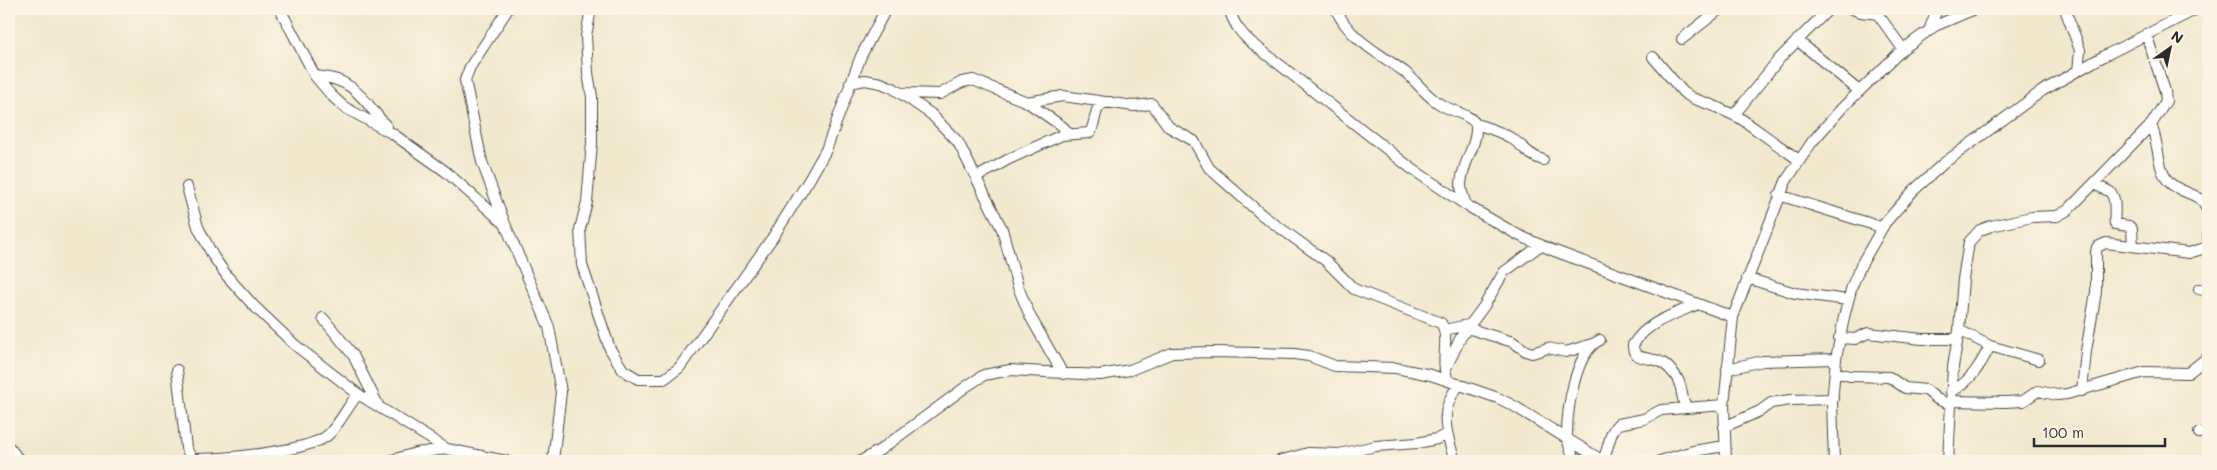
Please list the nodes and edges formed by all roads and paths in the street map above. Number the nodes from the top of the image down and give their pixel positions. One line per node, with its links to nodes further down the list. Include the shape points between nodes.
1 (280, 9): 22 (street)
2 (508, 9): 41 (street, via 465,80 482,162)
3 (591, 9): 23 (street, via 586,36 592,97 592,143 587,202 580,229 582,265 610,349 623,370 638,379 664,379 679,368 773,237 826,150)
4 (886, 9): 23 (street)
5 (1229, 9): 39 (street, via 1241,33 1252,43 1384,148)
6 (1336, 9): 29 (street, via 1346,25 1376,54 1406,74 1439,104 1469,117)
7 (1720, 9): 17 (street)
8 (1828, 9): 18 (street)
9 (1852, 9): 14 (street)
10 (1937, 9): 15 (street)
11 (1974, 9): 15 (street)
12 (2065, 9): 21 (street, via 2080,46)
13 (2197, 9): 16 (street)
14 (1876, 11): 19 (street)
15 (1929, 31): 19 (street)
16 (2146, 34): 21 (street); 30 (street, via 2166,101)
17 (1682, 39)
18 (1797, 40): 24 (street); 28 (street)
19 (1904, 49): 24 (street)
20 (1653, 57): 28 (street, via 1683,92)
21 (2078, 71): 42 (street, via 2027,102 1944,163)
22 (315, 76): 31 (street, via 344,107); 31 (street, via 346,83)
23 (850, 83): 25 (street, via 865,80)
24 (1859, 91): 34 (street)
25 (902, 93): 26 (street, via 940,94 973,80); 35 (street, via 949,131)
26 (1027, 102): 27 (street, via 1063,96); 32 (street)
27 (1110, 102): 32 (street, via 1097,110 1091,131); 54 (street, via 1134,106 1152,104 1169,127 1194,141 1209,168 1262,215 1326,261 1354,290 1435,320)
28 (1734, 116): 34 (street)
29 (1476, 124): 33 (street, via 1512,138 1529,155); 39 (street, via 1474,143 1462,178)
30 (2151, 125): 36 (street); 40 (street, via 2164,176 2176,188 2203,201)
31 (393, 134): 41 (street, via 460,182)
32 (1069, 134): 35 (street, via 1010,158)
33 (1543, 160)
34 (1799, 160): 38 (street)
35 (977, 177): 64 (street, via 1002,228 1018,287 1030,316)
36 (2096, 183): 46 (street, via 2111,193 2114,224 2132,229); 55 (street, via 2062,214 2006,222 1974,235 1967,250)
37 (187, 187): 68 (street, via 203,238 227,276 295,345)
38 (1778, 195): 42 (street); 48 (street)
39 (1466, 204): 45 (street, via 1518,235)
40 (2208, 212)
41 (505, 224): 84 (street, via 549,327 559,372 561,392)
42 (1881, 227): 49 (street, via 1861,265)
43 (2208, 234): 44 (street)
44 (2208, 240)
45 (1542, 245): 50 (street); 53 (street, via 1504,272)
46 (2133, 246): 47 (street, via 2190,253); 67 (street, via 2106,243 2097,247 2096,292)
47 (2208, 247)
48 (1747, 278): 49 (street, via 1795,293); 51 (street)
49 (1848, 300): 56 (street)
50 (1698, 304): 51 (street); 72 (street, via 1658,322 1633,344 1638,356 1658,360 1671,371 1680,383)
51 (1733, 316): 61 (street)
52 (323, 318): 73 (street, via 353,354)
53 (1467, 327): 54 (street); 65 (street); 76 (street, via 1513,342 1532,353 1548,348 1566,352 1596,342 1575,378)
54 (1444, 330): 65 (street)
55 (1958, 334): 56 (street, via 1916,339 1868,333 1855,339); 57 (street); 70 (street)
56 (1840, 338): 59 (street)
57 (1990, 346): 60 (street); 70 (street, via 1974,374)
58 (2208, 356): 67 (street, via 2188,373 2144,372)
59 (1836, 359): 61 (street, via 1770,360); 63 (street)
60 (2039, 360)
61 (1727, 368): 71 (street)
62 (177, 370): 80 (street)
63 (1836, 372): 69 (street); 70 (street, via 1889,378 1905,388 1926,390 1937,399)
64 (1063, 374): 65 (street, via 1120,372 1172,353 1224,352 1294,354 1335,366 1396,368); 85 (street, via 1010,370 984,375)
65 (1446, 376): 66 (street)
66 (1458, 385): 75 (street, via 1447,403); 76 (street, via 1498,398)
67 (2082, 391): 70 (street, via 2057,395 2038,391 2026,400 2005,402)
68 (358, 394): 73 (street); 80 (street, via 332,432 319,441 245,456)
69 (1833, 399): 74 (street, via 1771,403); 92 (street)
70 (1950, 399): 93 (street)
71 (1724, 405): 72 (street); 74 (street)
72 (1687, 407): 89 (street, via 1661,410 1644,419 1618,424)
73 (380, 408): 79 (street)
74 (1724, 427): 77 (street)
75 (1447, 434): 86 (street, via 1422,442 1376,446 1339,454 1308,453); 87 (street)
76 (1567, 437): 88 (street); 89 (street)
77 (1725, 446): 90 (street, via 1693,450); 91 (street)
78 (9, 447): 81 (street)
79 (447, 449): 82 (street); 83 (street)
80 (189, 460)
81 (20, 461)
82 (389, 461)
83 (506, 461)
84 (553, 461)
85 (861, 461)
86 (1279, 461)
87 (1455, 461)
88 (1575, 461)
89 (1603, 461)
90 (1660, 461)
91 (1726, 461)
92 (1834, 461)
93 (1948, 461)

